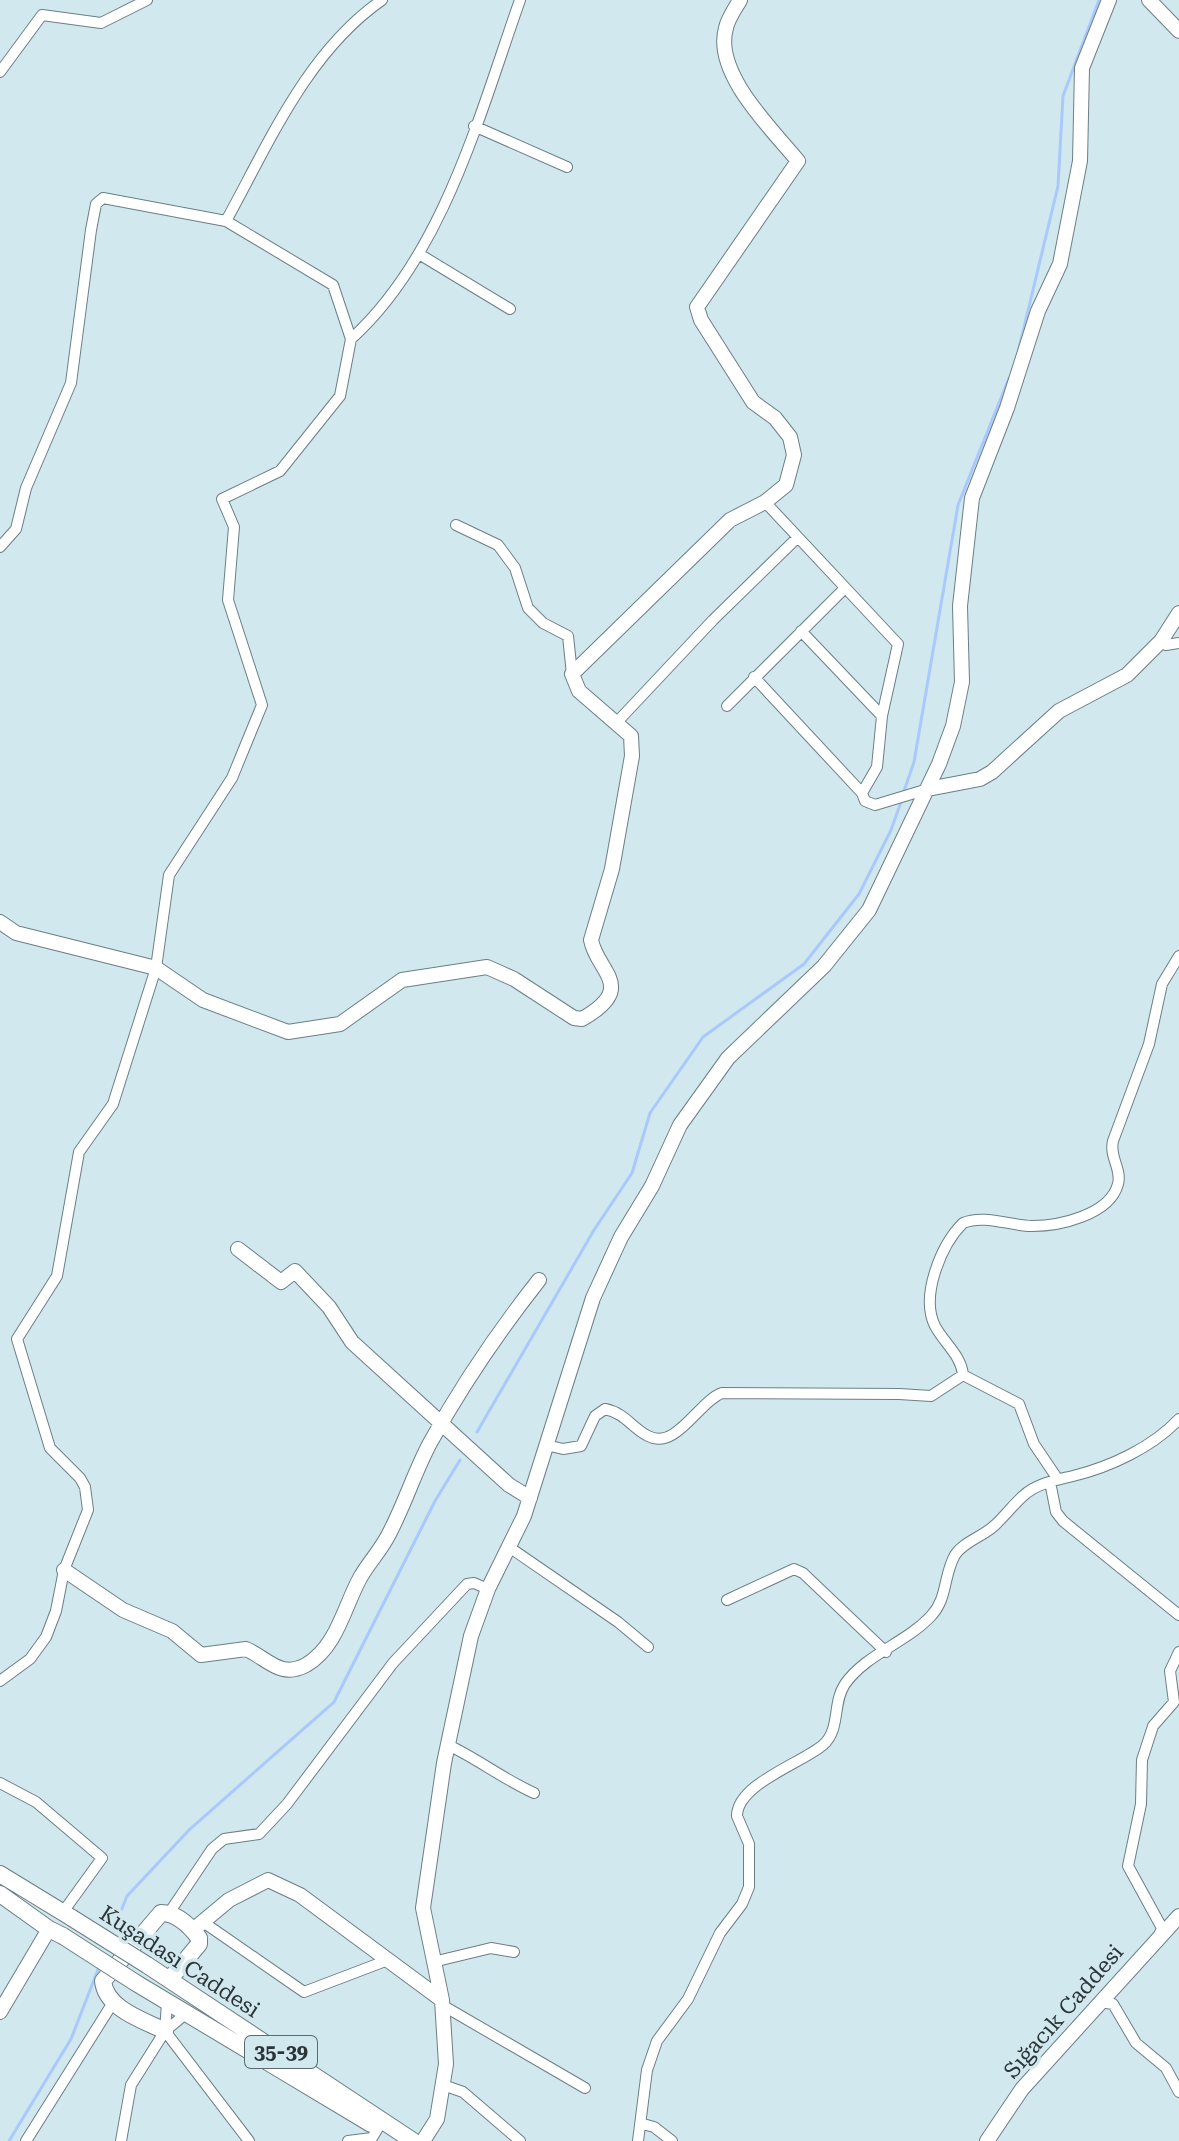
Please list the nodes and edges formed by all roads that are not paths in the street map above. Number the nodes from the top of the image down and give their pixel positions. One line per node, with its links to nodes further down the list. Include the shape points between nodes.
1 (147, 0): 8 (street, via 101,23 42,15)
2 (382, 0): 11 (street, via 355,19 300,86)
3 (520, 0): 9 (street)
4 (740, 0): 15 (street, via 724,44 737,84 798,161 697,307 753,402 790,437 794,455 786,485)
5 (1109, 0): 29 (street, via 1082,68 1080,161 1060,264 1038,311 972,498 960,606 962,682 953,726)
6 (1149, 0): 7 (street)
7 (1179, 31)
8 (0, 72)
9 (474, 126): 10 (street); 12 (street, via 438,220)
10 (567, 167)
11 (226, 221): 14 (street, via 333,285); 18 (street, via 103,198 96,204 71,383 26,488 16,529)
12 (419, 254): 13 (street); 14 (street)
13 (510, 309)
14 (351, 339): 33 (street, via 340,396 308,437 280,471 222,499 234,527 228,600 262,705 232,778 169,875)
15 (765, 502): 17 (street); 24 (street, via 730,520)
16 (456, 525): 24 (street, via 498,545 515,568 528,608 568,636)
17 (797, 538): 19 (street); 28 (street)
18 (0, 547)
19 (845, 588): 21 (street); 27 (street, via 898,644)
20 (1179, 613): 22 (street)
21 (801, 631): 25 (street); 27 (street)
22 (1161, 641): 23 (street); 29 (street, via 1116,683 1059,711 992,772)
23 (1179, 643)
24 (572, 674): 28 (street, via 579,691)
25 (754, 677): 26 (street); 30 (street)
26 (727, 706)
27 (882, 716): 30 (street, via 877,767)
28 (618, 721): 33 (street, via 631,736 632,756 612,869 591,940 612,984 582,1019 487,967 402,980 340,1024 288,1032 203,1000)
29 (928, 789): 30 (street, via 875,805); 39 (street, via 869,910 824,966 728,1058 680,1125 593,1298)
30 (862, 793)
31 (0, 922): 33 (street, via 16,933)
32 (1179, 956): 36 (street, via 1162,984 1149,1044 1113,1141 1119,1179 1113,1195 1091,1211 1058,1223 969,1220 951,1237 928,1306)
33 (156, 968): 43 (street, via 113,1104 79,1152 57,1276 17,1339 50,1448 73,1469 88,1498 86,1521)
34 (238, 1249): 38 (street, via 281,1282 295,1271 352,1342)
35 (539, 1280): 38 (street, via 491,1341)
36 (963, 1375): 39 (street, via 923,1398 722,1393 705,1402 679,1430 657,1439 617,1411 605,1409 595,1416 581,1446); 40 (street, via 1019,1404)
37 (1179, 1419): 40 (street, via 1150,1444)
38 (442, 1425): 41 (street); 43 (street, via 324,1650 297,1669 278,1669 246,1649 201,1655 172,1631 123,1610)
39 (546, 1445): 41 (street)
40 (1054, 1480): 46 (street, via 1056,1512 1063,1521); 48 (street, via 1024,1494 991,1529 960,1549 939,1608)
41 (530, 1498): 42 (street)
42 (509, 1547): 44 (street); 47 (street)
43 (64, 1570): 50 (street, via 46,1637 30,1659)
44 (488, 1589): 51 (street, via 471,1636); 56 (street, via 467,1584 393,1663 287,1804 259,1834 224,1839 212,1849)
45 (727, 1600): 48 (street, via 794,1569)
46 (1179, 1615)
47 (648, 1647)
48 (886, 1652): 76 (street, via 845,1684 825,1744 762,1782 737,1810 749,1844 749,1887 688,1999 657,2041 647,2070)
49 (1179, 1652): 61 (street, via 1170,1671 1174,1702 1153,1726 1142,1760 1141,1804 1128,1859 1133,1879 1162,1928)
50 (0, 1681)
51 (448, 1745): 53 (street); 64 (street, via 423,1908)
52 (0, 1783): 57 (street, via 36,1802 102,1858)
53 (534, 1793)
54 (0, 1874): 57 (main road, Kuşadası Caddesi / 35-39)
55 (0, 1894): 60 (main road, Kuşadası Caddesi / 35-39)
56 (169, 1913): 59 (main road); 66 (main road, via 153,1920 103,1981)
57 (68, 1915): 65 (main road, Kuşadası Caddesi / 35-39, bridge)
58 (1179, 1916): 61 (street, Sığacık Caddesi)
59 (198, 1926): 63 (street, via 304,1992); 63 (street, via 229,1900 268,1880 300,1895); 65 (main road, via 199,1944)
60 (56, 1932): 69 (main road, Kuşadası Caddesi / 35-39, bridge); 70 (street)
61 (1159, 1935): 68 (street, Sığacık Caddesi)
62 (514, 1952): 64 (street, via 491,1948)
63 (388, 1960): 67 (street)
64 (433, 1962): 67 (street)
65 (170, 1979): 83 (main road, Kuşadası Caddesi / 35-39)
66 (114, 2001): 72 (main road, via 126,2013); 78 (street)
67 (442, 2002): 73 (street); 74 (street)
68 (1100, 2002): 75 (street, via 1113,2004 1136,2043 1166,2068); 88 (street, Sığacık Caddesi, via 1022,2089)
69 (167, 2003): 71 (main road, Kuşadası Caddesi / 35-39); 72 (street)
70 (0, 2012)
71 (188, 2012): 72 (street); 77 (main road, Kuşadası Caddesi / 35-39)
72 (165, 2031): 79 (street, via 131,2085); 80 (street)
73 (443, 2085): 84 (street, via 437,2119); 85 (street, via 463,2092)
74 (585, 2088)
75 (1179, 2092)
76 (643, 2124): 86 (street); 87 (street)
77 (378, 2128): 81 (street, via 372,2138); 82 (main road, Kuşadası Caddesi / 35-39)
78 (26, 2141)
79 (121, 2141)
80 (249, 2141)
81 (348, 2141)
82 (394, 2141)
83 (413, 2141)
84 (423, 2141)
85 (520, 2141)
86 (638, 2141)
87 (672, 2141)
88 (987, 2141)

